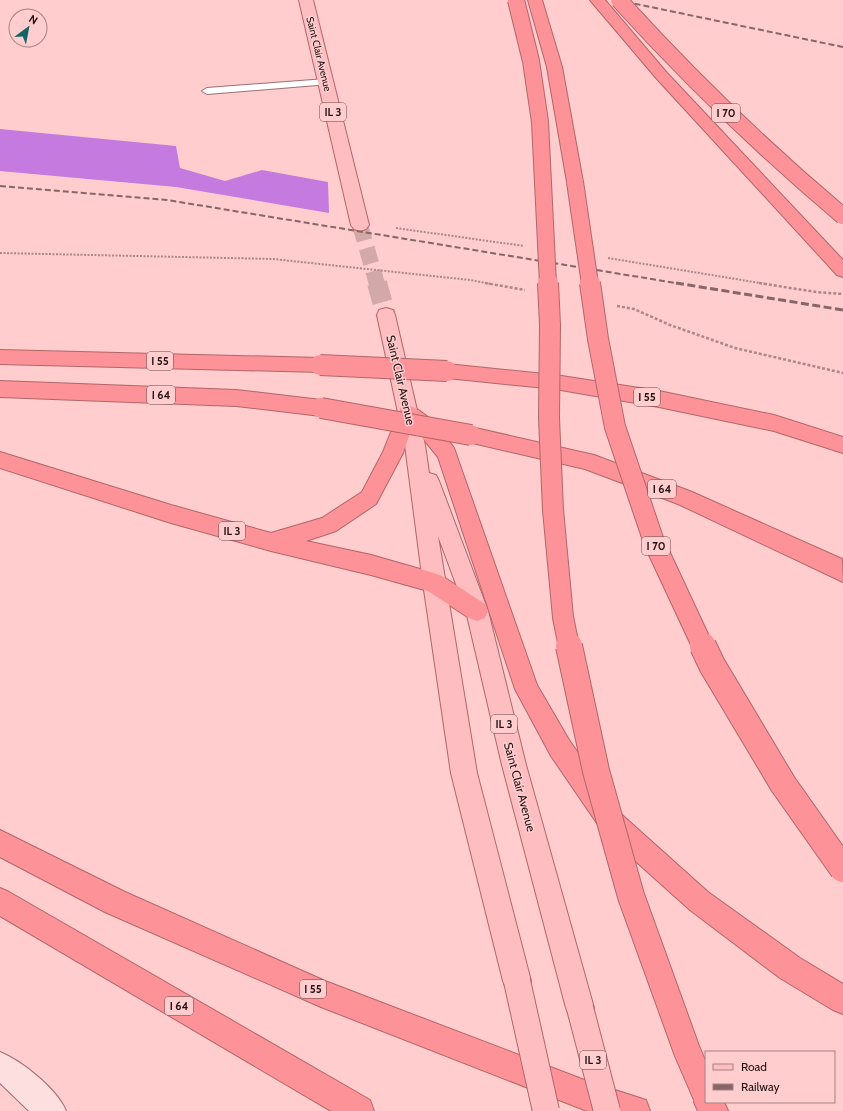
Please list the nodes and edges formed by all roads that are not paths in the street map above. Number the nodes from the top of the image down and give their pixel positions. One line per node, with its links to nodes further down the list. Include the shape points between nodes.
1 (306, 0): 6 (main road, Saint Clair Avenue / IL 3)
2 (516, 0): 27 (highway, bridge, via 531,61 540,122 550,325 549,418 553,510 563,617 596,771 631,896 687,1051)
3 (535, 0): 23 (highway, I 70, bridge, via 562,101 598,339 615,427 654,542 712,665 782,784)
4 (597, 0): 10 (highway, via 662,76)
5 (619, 0): 8 (highway, I 70, bridge, via 730,117)
6 (326, 82): 7 (lane); 9 (main road, Saint Clair Avenue / IL 3)
7 (207, 91)
8 (843, 216)
9 (360, 225)
10 (843, 271)
11 (386, 315): 14 (main road, Saint Clair Avenue / IL 3)
12 (0, 357): 16 (highway, I 55, bridge, via 320,364 447,371 555,382 659,399 774,423)
13 (0, 389): 19 (highway, I 64, bridge, via 236,398 321,408 471,435 587,460 685,498)
14 (408, 413): 15 (main road, Saint Clair Avenue / IL 3); 18 (highway, via 393,452 369,498 328,525); 25 (highway, via 428,430 447,454 527,688 560,748 612,823 699,901 790,968)
15 (415, 445): 20 (main road, Saint Clair Avenue); 21 (main road, Saint Clair Avenue / IL 3)
16 (843, 445)
17 (0, 460): 18 (highway, IL 3, via 171,514)
18 (271, 542): 20 (highway, via 371,565)
19 (843, 572)
20 (434, 583): 21 (highway); 30 (main road, Saint Clair Avenue, bridge, via 464,772 517,981)
21 (477, 611): 31 (main road, Saint Clair Avenue / IL 3, bridge, via 514,765)
22 (0, 843): 32 (highway, I 55, via 115,902 321,993 587,1096)
23 (843, 869)
24 (0, 902): 29 (highway, I 64)
25 (843, 1000)
26 (0, 1067): 28 (main road, via 12,1074)
27 (705, 1093)
28 (51, 1111)
29 (359, 1111)
30 (546, 1111)
31 (606, 1111)
32 (636, 1111)

